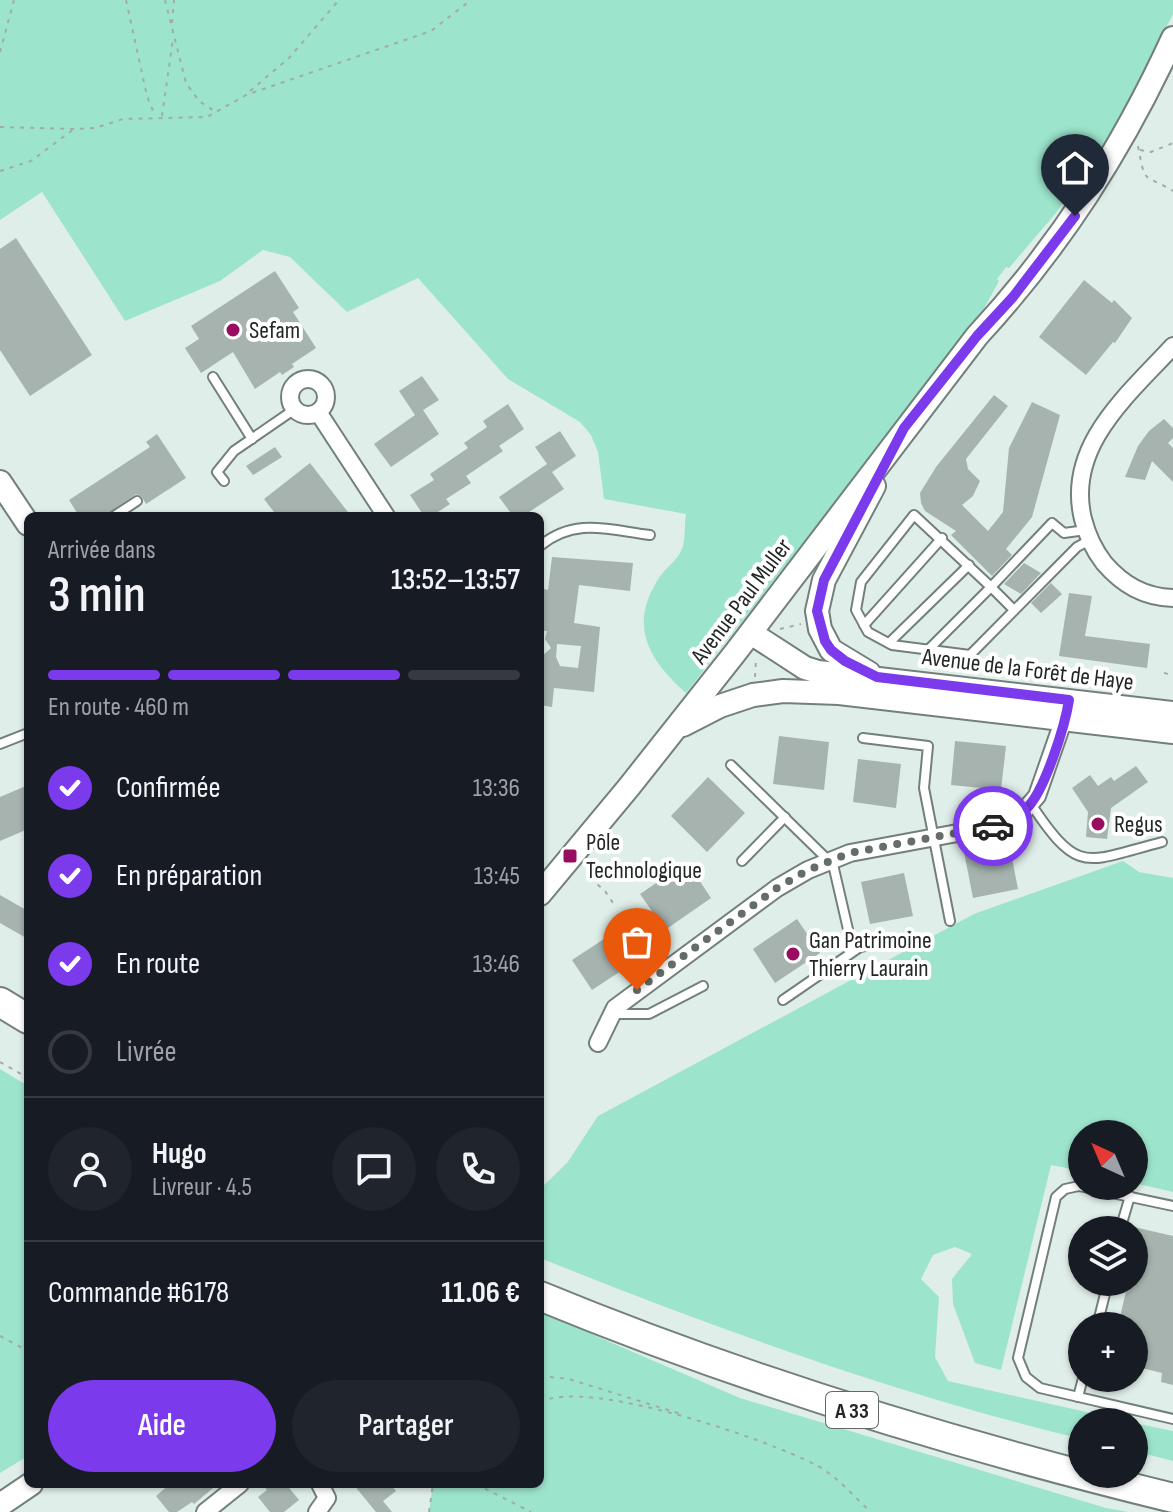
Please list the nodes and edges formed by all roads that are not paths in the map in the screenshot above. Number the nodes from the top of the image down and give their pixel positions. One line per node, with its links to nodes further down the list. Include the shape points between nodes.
1 (1173, 38): 6 (street, Avenue Paul Muller, via 1129,138)
2 (1173, 346): 17 (street, via 1109,416 1092,443 1080,492)
3 (213, 377): 7 (lane)
4 (295, 409): 5 (street); 5 (street, via 293,387 315,380 325,389 325,403); 7 (lane)
5 (318, 412): 12 (street)
6 (904, 428): 24 (street, Avenue Paul Muller); 27 (street, Avenue de la Forêt de Haye, via 818,598 820,629 831,650)
7 (252, 439): 8 (lane, via 217,472)
8 (224, 481)
9 (0, 482): 13 (street)
10 (137, 501): 11 (lane)
11 (120, 512)
12 (383, 512)
13 (24, 518)
14 (1064, 533): 17 (lane); 17 (lane); 20 (lane, via 1052,523)
15 (650, 535): 18 (lane, via 579,526)
16 (942, 538): 19 (lane); 23 (lane); 23 (lane, via 914,515 861,582 856,610)
17 (1084, 539): 21 (street, via 1124,583 1150,596); 22 (lane)
18 (544, 543)
19 (969, 565): 20 (lane); 25 (lane)
20 (991, 587): 22 (lane); 26 (lane)
21 (1173, 598)
22 (1014, 610): 26 (lane, via 970,655)
23 (864, 625): 25 (lane)
24 (751, 633): 27 (street, Avenue de la Forêt de Haye, via 805,668); 28 (street, Avenue de la Forêt de Haye, via 762,652 786,671); 31 (street, Avenue Paul Muller)
25 (889, 643): 26 (lane)
26 (928, 650)
27 (877, 677): 29 (street, Avenue de la Forêt de Haye)
28 (839, 693): 29 (street, Avenue de la Forêt de Haye); 31 (street, Avenue de la Forêt de Haye, via 753,695)
29 (1067, 710): 30 (street, Avenue de la Forêt de Haye); 32 (street, Avenue de la Forêt de Haye); 37 (street)
30 (1173, 713)
31 (675, 729): 43 (street, Avenue Paul Muller)
32 (1173, 732)
33 (24, 735): 35 (lane)
34 (863, 738): 39 (lane, via 928,746 924,788)
35 (0, 744)
36 (731, 765): 38 (lane)
37 (1031, 804): 39 (street, via 995,826); 40 (lane, via 1051,835 1079,857 1095,859)
38 (785, 817): 41 (lane); 42 (lane)
39 (934, 837): 41 (street); 44 (lane)
40 (1162, 842)
41 (830, 859): 46 (lane); 50 (street, via 777,888)
42 (742, 861)
43 (544, 889)
44 (950, 921)
45 (909, 937): 46 (lane)
46 (853, 951): 48 (lane)
47 (703, 986): 50 (lane, via 649,1014)
48 (783, 1000)
49 (0, 1002): 51 (highway)
50 (610, 1014): 54 (street)
51 (24, 1017)
52 (0, 1023): 53 (highway)
53 (24, 1037)
54 (598, 1043)
55 (1068, 1188): 61 (lane, via 1056,1197 1018,1358 1026,1377 1040,1388)
56 (1147, 1200): 57 (lane)
57 (1173, 1206)
58 (544, 1278): 63 (highway, A 33, via 793,1372)
59 (544, 1298): 69 (highway, A 33, via 848,1409)
60 (1079, 1392): 61 (lane)
61 (1078, 1397): 62 (lane)
62 (1173, 1419)
63 (1068, 1454)
64 (1148, 1474): 65 (highway)
65 (1173, 1480)
66 (25, 1488): 70 (street)
67 (235, 1488): 71 (street)
68 (322, 1488): 72 (street, via 327,1498)
69 (1173, 1498)
70 (0, 1505)
71 (205, 1512)
72 (317, 1512)

